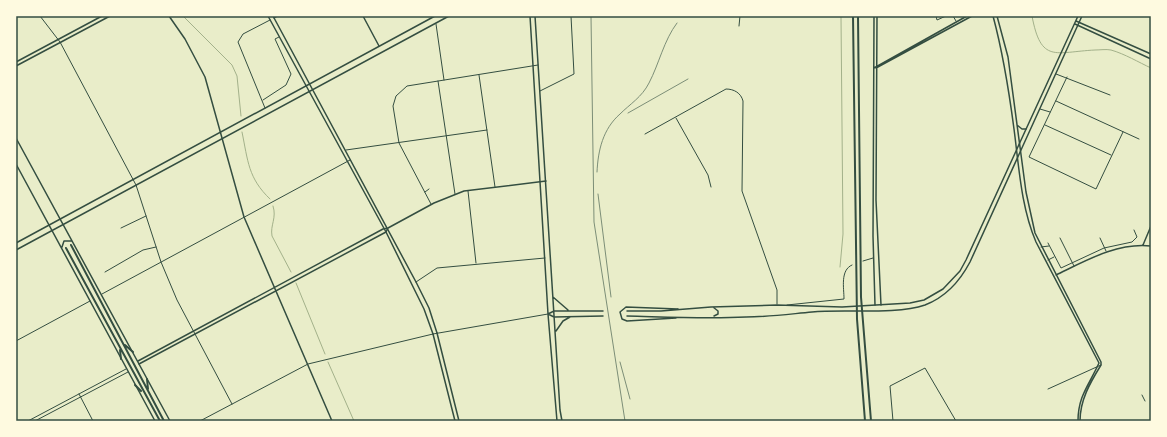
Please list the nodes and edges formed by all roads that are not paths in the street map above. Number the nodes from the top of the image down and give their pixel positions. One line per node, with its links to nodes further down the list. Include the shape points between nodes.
1 (40, 16): 36 (street)
2 (102, 16): 36 (main road)
3 (110, 16): 37 (main road)
4 (169, 16): 68 (main road, via 185,39 205,77)
5 (268, 16): 27 (main road)
6 (278, 16): 26 (street)
7 (363, 16): 38 (main road)
8 (435, 16): 38 (main road)
9 (449, 16): 31 (main road)
10 (530, 16): 42 (main road)
11 (535, 16): 43 (main road)
12 (571, 16): 54 (street, via 574,74)
13 (740, 16): 34 (street)
14 (853, 16): 197 (highway, via 856,298)
15 (858, 16): 198 (highway, via 861,297)
16 (876, 16): 45 (main road)
17 (936, 16): 18 (street, via 937,20)
18 (946, 16)
19 (953, 16): 29 (street)
20 (967, 16): 29 (main road)
21 (972, 16): 45 (main road)
22 (992, 16): 77 (main road, via 1005,67)
23 (997, 16): 63 (main road, via 1008,57)
24 (1078, 16): 28 (main road)
25 (1082, 16): 30 (main road)
26 (273, 17): 51 (main road)
27 (270, 20): 35 (main road); 57 (street, via 243,34 238,42)
28 (1076, 21): 30 (main road); 32 (main road)
29 (956, 22): 45 (main road)
30 (1079, 22): 33 (main road); 39 (main road)
31 (436, 23): 49 (street); 53 (main road)
32 (1075, 24): 33 (main road); 65 (main road)
33 (1078, 25): 40 (main road); 47 (main road)
34 (739, 26)
35 (279, 37): 52 (main road); 57 (street, via 274,40 291,74 286,85)
36 (58, 39): 37 (street); 41 (main road)
37 (60, 42): 44 (main road); 84 (street)
38 (379, 46): 51 (main road)
39 (1151, 54)
40 (1151, 59)
41 (16, 62)
42 (534, 65): 43 (street); 46 (street); 86 (main road)
43 (538, 65): 54 (main road)
44 (16, 66)
45 (876, 67): 125 (main road); 143 (main road, via 876,206)
46 (479, 74): 49 (street); 66 (street)
47 (1056, 74): 48 (street); 60 (main road)
48 (1067, 77): 56 (street); 58 (street)
49 (444, 80): 50 (street)
50 (438, 81): 70 (street); 74 (street, via 407,86 396,96 393,106)
51 (310, 84): 52 (main road); 53 (main road)
52 (305, 87): 55 (main road); 59 (main road)
53 (313, 90): 55 (main road); 76 (main road)
54 (540, 91): 85 (main road)
55 (308, 92): 72 (main road); 82 (main road)
56 (1110, 95)
57 (262, 101): 59 (street)
58 (1055, 101): 61 (street); 67 (street)
59 (266, 108): 68 (main road)
60 (1040, 109): 61 (street); 78 (main road)
61 (1050, 112): 64 (street)
62 (676, 118): 69 (street); 89 (street, via 708,175); 141 (street, via 726,89 735,91 742,98 742,191 777,290)
63 (1017, 125): 65 (main road, via 1022,129); 75 (main road)
64 (1044, 125): 79 (street); 79 (street, via 1029,157 1096,189)
65 (1027, 128): 75 (main road)
66 (487, 130): 70 (street); 88 (street)
67 (1123, 132): 73 (street); 79 (street)
68 (220, 133): 72 (main road); 84 (main road)
69 (645, 134)
70 (446, 136): 74 (street); 93 (street)
71 (16, 138): 97 (main road)
72 (222, 139): 87 (main road); 96 (main road)
73 (1139, 139)
74 (399, 142): 76 (street); 92 (street)
75 (1019, 146): 77 (main road); 78 (main road)
76 (345, 150): 81 (main road)
77 (1016, 151): 80 (main road); 143 (main road, via 966,260 950,283 924,300)
78 (1020, 152): 80 (main road); 117 (main road, via 1031,219)
79 (1112, 155)
80 (1017, 159): 156 (main road, via 964,274 954,286 930,302 916,307 896,309); 171 (main road, via 1033,235 1098,359)
81 (350, 160): 82 (street); 102 (main road)
82 (347, 162): 96 (street); 103 (main road)
83 (16, 164): 98 (main road)
84 (134, 180): 87 (street); 97 (main road)
85 (546, 181): 86 (main road); 139 (main road)
86 (541, 182): 88 (main road); 124 (main road)
87 (136, 185): 95 (street); 99 (main road)
88 (495, 187): 91 (main road)
89 (711, 187)
90 (430, 189): 92 (street)
91 (468, 190): 93 (main road); 130 (street)
92 (425, 192): 94 (street)
93 (455, 194): 94 (main road)
94 (431, 204): 102 (main road)
95 (146, 215): 101 (street); 116 (street)
96 (244, 217): 128 (street); 136 (main road)
97 (60, 220): 98 (main road); 99 (main road)
98 (49, 225): 104 (main road); 110 (main road)
99 (62, 225): 104 (main road); 109 (main road)
100 (1151, 226): 113 (main road)
101 (122, 228)
102 (388, 228): 103 (main road); 106 (main road); 135 (main road)
103 (384, 229): 106 (main road); 136 (main road)
104 (52, 230): 118 (main road); 121 (main road)
105 (1134, 230): 120 (street, via 1137,237 1132,242)
106 (386, 232): 137 (main road); 161 (main road, via 424,309)
107 (1060, 238): 129 (street)
108 (1100, 238): 120 (street)
109 (72, 241): 118 (main road, via 64,242); 138 (main road)
110 (16, 243)
111 (1048, 243): 114 (street)
112 (71, 245): 163 (highway)
113 (1143, 245): 115 (main road); 122 (main road)
114 (1050, 246): 117 (street); 123 (street)
115 (1151, 246)
116 (156, 247): 128 (street); 133 (street, via 143,250)
117 (1041, 247): 126 (main road)
118 (62, 248): 140 (main road)
119 (66, 248): 164 (highway)
120 (1104, 248): 122 (street); 129 (street)
121 (16, 250)
122 (1106, 252): 132 (main road)
123 (1055, 256): 126 (street); 129 (street, via 1060,268)
124 (545, 258): 130 (street); 150 (main road)
125 (873, 258): 127 (street); 142 (main road)
126 (1048, 260): 134 (main road)
127 (864, 261)
128 (161, 262): 138 (street); 157 (street)
129 (1072, 263): 132 (street)
130 (476, 264): 135 (street, via 437,268)
131 (852, 265): 141 (street, via 844,272 844,299)
132 (1074, 266): 134 (main road)
133 (105, 272)
134 (1056, 275): 170 (main road)
135 (416, 282): 158 (main road, via 429,308)
136 (275, 286): 137 (main road); 157 (main road)
137 (277, 290): 160 (main road); 169 (main road)
138 (101, 294): 165 (main road)
139 (553, 296): 146 (main road); 147 (main road)
140 (91, 301): 162 (street); 166 (main road)
141 (777, 305): 142 (main road); 144 (main road)
142 (875, 305): 143 (main road)
143 (882, 305)
144 (712, 307): 145 (main road); 156 (main road, via 718,312)
145 (684, 309): 149 (main road); 155 (main road, via 626,307 620,314 622,319 627,321)
146 (554, 311): 147 (main road); 150 (main road); 153 (main road)
147 (569, 311): 148 (main road)
148 (603, 311)
149 (627, 311)
150 (548, 314): 153 (main road); 158 (street); 196 (main road)
151 (603, 316): 154 (main road)
152 (627, 316): 155 (main road)
153 (554, 317): 154 (main road); 159 (main road)
154 (570, 317): 159 (main road, via 558,326)
155 (684, 317): 156 (main road)
156 (712, 317)
157 (193, 330): 160 (street); 167 (main road)
158 (436, 333): 161 (street); 195 (main road)
159 (556, 333): 184 (main road)
160 (195, 334): 168 (main road); 183 (street)
161 (433, 334): 169 (street); 194 (main road)
162 (16, 341)
163 (124, 344): 165 (highway); 177 (highway)
164 (120, 347): 166 (highway); 179 (highway)
165 (133, 352): 167 (main road)
166 (121, 359): 172 (main road)
167 (138, 361): 168 (main road)
168 (139, 364): 174 (main road)
169 (308, 364): 183 (street); 193 (main road)
170 (1101, 365): 171 (street); 201 (main road, via 1084,395)
171 (1098, 366): 176 (street); 201 (main road, via 1082,393 1078,409)
172 (126, 368): 173 (main road); 178 (street)
173 (128, 372): 175 (main road); 181 (street)
174 (147, 379): 177 (highway); 191 (main road)
175 (135, 385): 179 (highway); 188 (main road)
176 (1048, 389)
177 (148, 390): 190 (highway)
178 (79, 394): 181 (street); 185 (street)
179 (144, 394): 189 (highway)
180 (1142, 395): 182 (street)
181 (80, 397): 186 (street); 187 (street)
182 (1145, 401)
183 (232, 404): 192 (street)
184 (562, 420): 196 (main road)
185 (28, 421)
186 (35, 421)
187 (93, 421)
188 (155, 421)
189 (160, 421)
190 (164, 421)
191 (170, 421)
192 (200, 421)
193 (332, 421)
194 (455, 421)
195 (459, 421)
196 (557, 421)
197 (865, 421)
198 (870, 421)
199 (893, 421): 200 (street, via 890,386 925,368)
200 (956, 421)
201 (1079, 421)

